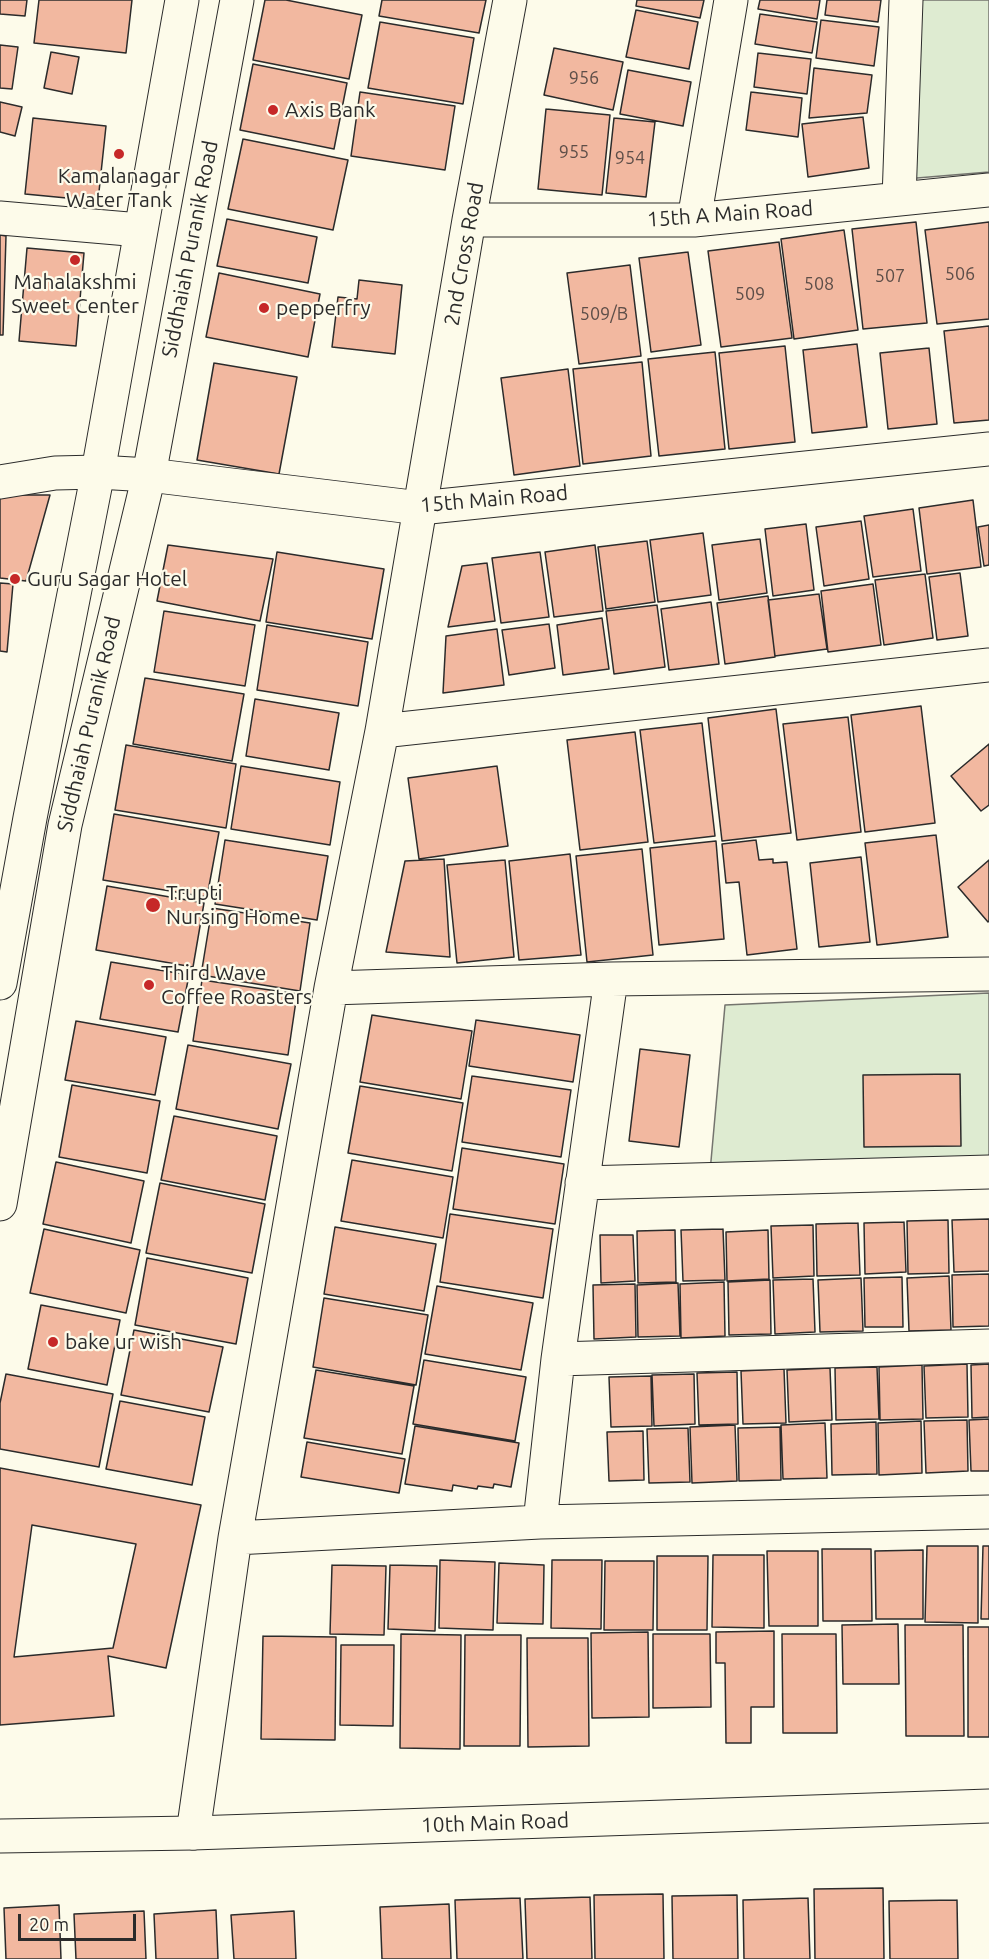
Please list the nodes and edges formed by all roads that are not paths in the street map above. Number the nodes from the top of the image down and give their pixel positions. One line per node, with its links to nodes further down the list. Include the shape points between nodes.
1 (182, 0): 11 (street, Siddhaiah Puranik Road)
2 (237, 0): 14 (street, Siddhaiah Puranik Road)
3 (510, 0): 9 (street, 2nd Cross Road)
4 (730, 0): 10 (street)
5 (906, 0): 7 (street)
6 (989, 189): 7 (street, 15th A Main Road)
7 (899, 200): 10 (street, 15th A Main Road)
8 (0, 218): 11 (street)
9 (470, 220): 10 (street, 15th A Main Road); 16 (street, 2nd Cross Road)
10 (694, 220)
11 (140, 230): 13 (street, Siddhaiah Puranik Road)
12 (989, 448): 16 (street, 15th Main Road)
13 (98, 472): 14 (street, 15th Main Road); 15 (street, 15th Main Road, via 55,473); 21 (street, Siddhaiah Puranik Road)
14 (149, 475): 16 (street, 15th Main Road); 25 (street, Siddhaiah Puranik Road, via 65,825)
15 (0, 482)
16 (420, 508): 18 (street, 2nd Cross Road)
17 (989, 665): 18 (street)
18 (382, 731): 22 (street, 2nd Cross Road)
19 (989, 974): 20 (street)
20 (611, 979): 22 (street); 24 (street)
21 (0, 983)
22 (331, 988): 30 (street, 2nd Cross Road)
23 (989, 1172): 24 (street)
24 (582, 1183): 27 (street)
25 (0, 1204)
26 (989, 1346): 27 (street)
27 (558, 1359): 29 (street)
28 (989, 1512): 29 (street)
29 (540, 1522): 30 (street)
30 (235, 1538): 32 (street, 2nd Cross Road)
31 (989, 1806): 32 (street, 10th Main Road)
32 (193, 1833): 33 (street, 10th Main Road)
33 (0, 1836)

